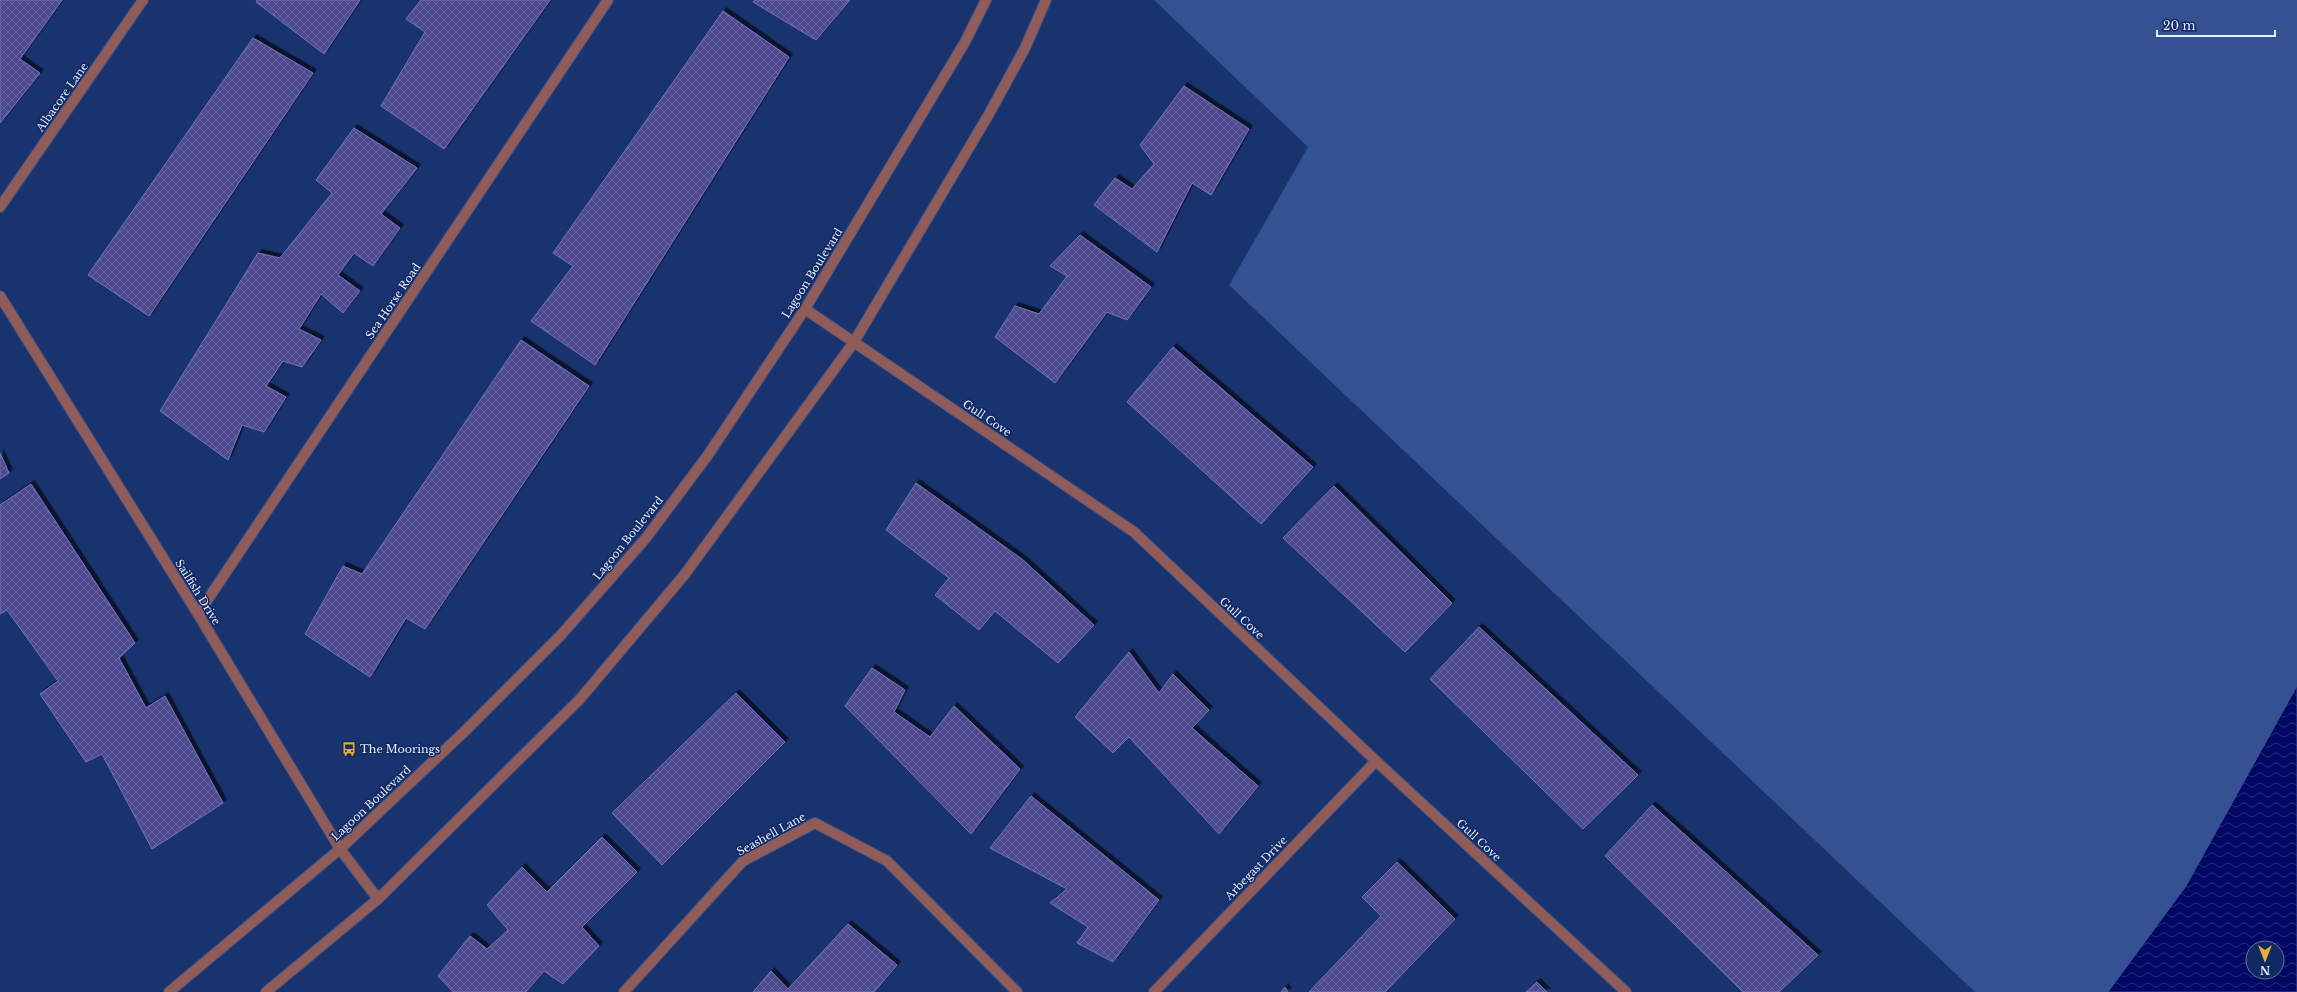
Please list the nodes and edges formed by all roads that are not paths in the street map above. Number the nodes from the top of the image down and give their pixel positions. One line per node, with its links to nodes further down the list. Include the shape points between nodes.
1 (143, 0): 5 (street, Albacore Lane)
2 (608, 0): 9 (street, Sea Horse Road)
3 (986, 0): 7 (street, Lagoon Boulevard, via 965,42)
4 (1046, 0): 8 (street, via 1025,48 988,114)
5 (0, 207)
6 (0, 296): 9 (street, Sailfish Drive)
7 (805, 309): 8 (street, Gull Cove); 11 (street, Lagoon Boulevard, via 708,455 641,544 561,635 464,732)
8 (854, 342): 10 (street, Gull Cove, via 1134,532); 12 (street, via 685,574 580,699)
9 (198, 614): 11 (street, Sailfish Drive)
10 (1376, 762): 17 (street, Arbegast Drive); 18 (street, Gull Cove)
11 (340, 849): 12 (street, Sailfish Drive); 13 (street, Lagoon Boulevard)
12 (378, 899): 14 (street)
13 (169, 992)
14 (266, 992)
15 (624, 992): 16 (street, Seashell Lane, via 743,861 815,823 887,861)
16 (1017, 992)
17 (1154, 992)
18 (1626, 992)

